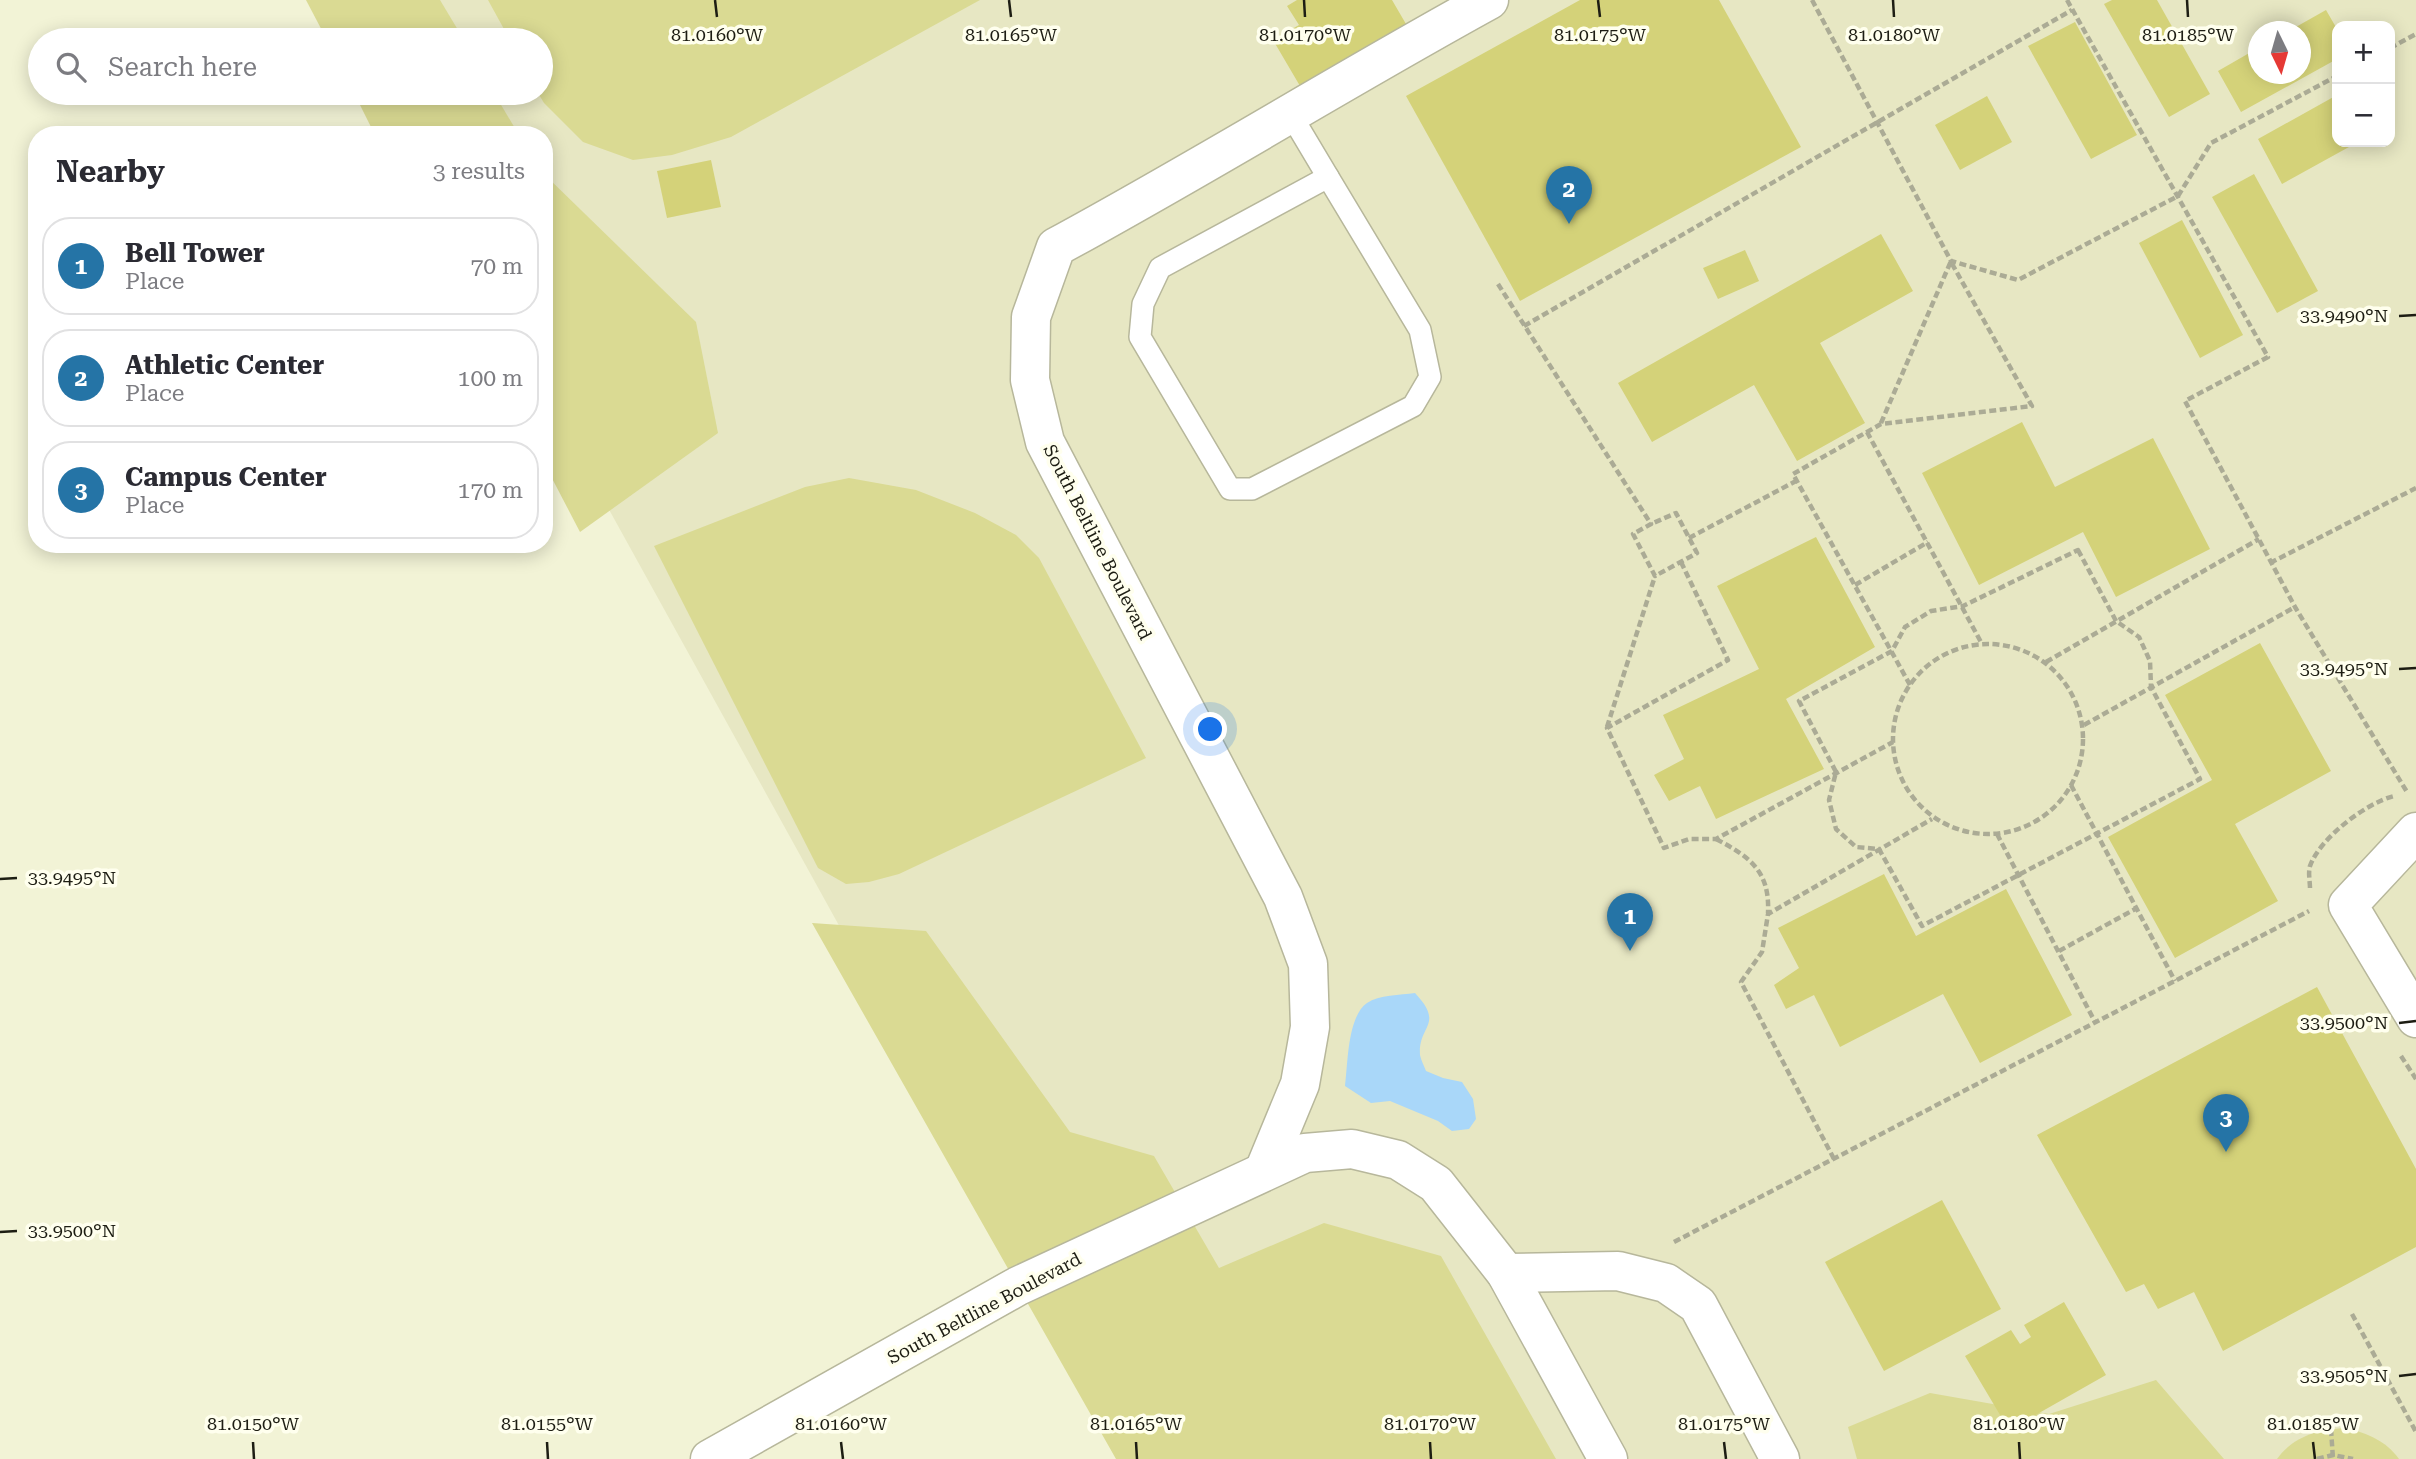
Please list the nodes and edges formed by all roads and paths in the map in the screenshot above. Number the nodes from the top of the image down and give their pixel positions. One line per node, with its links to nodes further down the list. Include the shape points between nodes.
1 (1489, 0): 8 (street, South Beltline Boulevard)
2 (1812, 0): 9 (path)
3 (2067, 0): 4 (path)
4 (2072, 10): 9 (path); 11 (path)
5 (2416, 34): 6 (path)
6 (2395, 45)
7 (2332, 79): 11 (path, via 2211,143)
8 (1291, 115): 10 (lane); 59 (street, South Beltline Boulevard, via 1056,247 1031,317 1030,380 1045,442 1283,897 1308,964 1310,1027 1300,1084)
9 (1877, 122): 12 (path); 14 (path)
10 (1328, 177): 10 (lane, via 1160,268 1143,304 1140,337 1230,489 1252,488 1413,406 1430,377 1420,330)
11 (2178, 196): 12 (path, via 2018,280); 21 (path, via 2268,357 2185,401)
12 (1951, 261): 15 (path); 15 (path, via 2032,406)
13 (1498, 284): 14 (path)
14 (1524, 326): 19 (path)
15 (1881, 424): 16 (path)
16 (1867, 432): 17 (path, via 1793,474); 22 (path)
17 (1796, 480): 20 (path); 26 (path)
18 (2416, 488): 24 (path)
19 (1651, 524): 20 (path, via 1676,513); 25 (path, via 1633,534)
20 (1689, 538): 23 (path, via 1697,553)
21 (2259, 539): 24 (path); 29 (path)
22 (1928, 542): 26 (path); 27 (path)
23 (1681, 562): 25 (path); 36 (path, via 1728,660)
24 (2270, 563): 28 (path)
25 (1655, 576): 36 (path)
26 (1855, 585): 31 (path)
27 (1963, 606): 29 (path, via 2078,550); 30 (path); 31 (path, via 1931,611 1905,627)
28 (2295, 607): 34 (path); 41 (path)
29 (2116, 621): 32 (path); 34 (path, via 2139,637 2150,661)
30 (1982, 644): 32 (path, via 2014,647); 33 (path, via 1950,651 1923,668)
31 (1892, 651): 33 (path); 38 (path, via 1799,701)
32 (2046, 662): 35 (path, via 2067,684)
33 (1910, 685): 37 (path, via 1892,725)
34 (2151, 687): 35 (path); 44 (path, via 2200,779)
35 (2084, 725): 39 (path, via 2078,774)
36 (1606, 728): 46 (path, via 1664,848 1689,839)
37 (1893, 742): 38 (path); 42 (path, via 1902,784)
38 (1836, 772): 46 (path); 47 (path, via 1829,800 1836,829 1856,847)
39 (2071, 785): 44 (path); 45 (path, via 2063,800 2039,821)
40 (2416, 790): 41 (path)
41 (2407, 792): 50 (path, via 2380,799 2324,843 2310,867)
42 (1932, 819): 45 (path, via 1970,833); 47 (path)
43 (2416, 832): 56 (street, via 2348,905)
44 (2098, 833): 48 (path); 49 (path)
45 (1997, 834): 48 (path)
46 (1716, 839): 51 (path, via 1745,855 1760,872 1769,892)
47 (1879, 849): 48 (path, via 1922,926); 51 (path)
48 (2020, 875): 53 (path)
49 (2137, 908): 53 (path); 54 (path)
50 (2310, 910): 52 (path); 54 (path)
51 (1768, 914): 58 (path, via 1762,952 1741,982)
52 (2317, 921)
53 (2059, 951): 55 (path)
54 (2175, 981): 55 (path)
55 (2095, 1022): 58 (path)
56 (2405, 1031): 57 (path)
57 (2416, 1079)
58 (1834, 1159): 60 (path)
59 (1264, 1171): 61 (street, South Beltline Boulevard, via 1305,1153 1352,1149 1398,1160 1436,1184); 66 (street, South Beltline Boulevard, via 1018,1286)
60 (1618, 1271): 61 (street); 68 (street, via 1666,1283 1698,1305)
61 (1506, 1273): 67 (street, South Beltline Boulevard)
62 (2352, 1314): 64 (path)
63 (2331, 1429): 65 (path)
64 (2416, 1432)
65 (2333, 1457): 69 (path); 70 (path)
66 (710, 1459)
67 (1608, 1459)
68 (1780, 1459)
69 (2318, 1459)
70 (2353, 1459)

